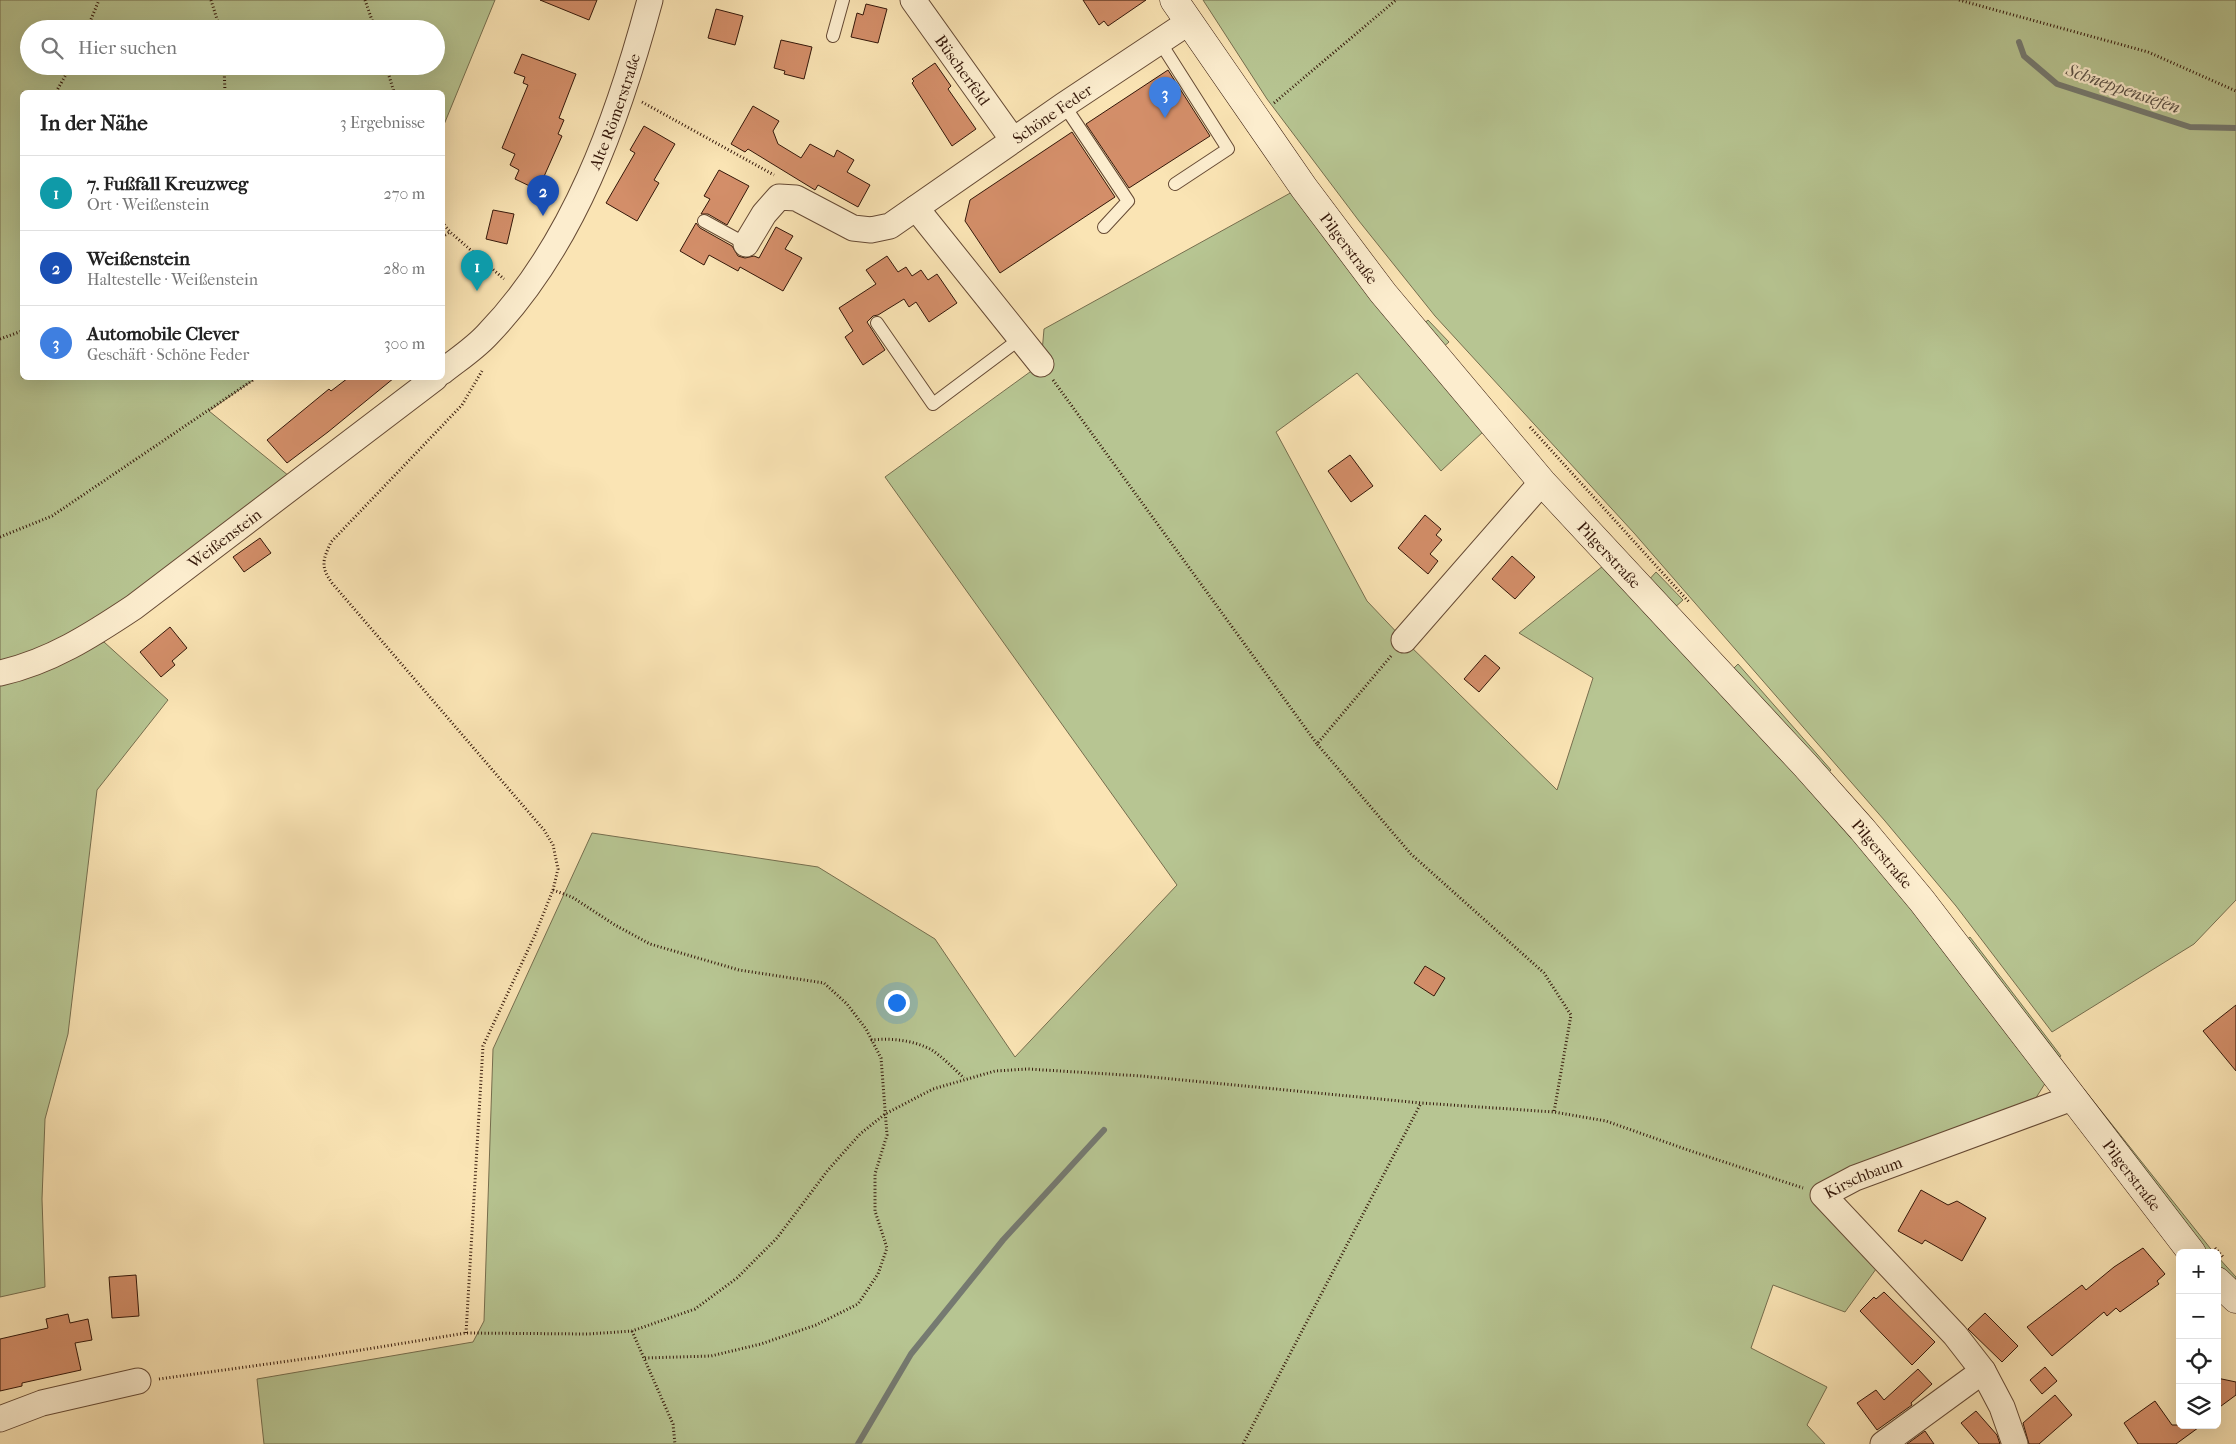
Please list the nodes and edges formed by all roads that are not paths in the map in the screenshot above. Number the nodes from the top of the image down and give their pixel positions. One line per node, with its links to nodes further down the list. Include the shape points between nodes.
1 (650, 0): 18 (street, Alte Römerstraße, via 624,92 568,219 522,294 485,337)
2 (843, 0): 6 (lane)
3 (912, 0): 9 (street, Büscherfeld)
4 (1174, 0): 5 (main road, Pilgerstraße)
5 (1190, 22): 7 (street, Schöne Feder); 20 (main road, Pilgerstraße, via 1304,188 1383,293)
6 (833, 36)
7 (1160, 42): 8 (street, Schöne Feder); 10 (lane, via 1228,149)
8 (1064, 105): 9 (street, Schöne Feder); 13 (lane, via 1128,201)
9 (1014, 140): 11 (street, Schöne Feder)
10 (1175, 184)
11 (916, 208): 14 (street, Schöne Feder, via 890,226 871,230 853,228 796,198 779,197 764,214); 16 (street)
12 (704, 221): 14 (lane)
13 (1104, 227)
14 (746, 244)
15 (877, 323): 16 (lane, via 932,404)
16 (1021, 338): 17 (street)
17 (1041, 364)
18 (445, 370)
19 (432, 380): 22 (street, Weißenstein, via 134,607 57,653)
20 (1542, 482): 21 (street); 23 (main road, Pilgerstraße, via 1862,829 1922,901)
21 (1404, 640)
22 (0, 673)
23 (2072, 1098): 24 (main road, Pilgerstraße); 27 (street, Kirschbaum, via 1855,1178 1824,1195 1956,1335)
24 (2189, 1249)
25 (2221, 1285): 26 (main road)
26 (2236, 1299)
27 (1983, 1371): 30 (street); 31 (street, Kirschbaum, via 2002,1407)
28 (138, 1381): 29 (street, via 42,1403)
29 (0, 1419)
30 (1883, 1444)
31 (2015, 1444)

